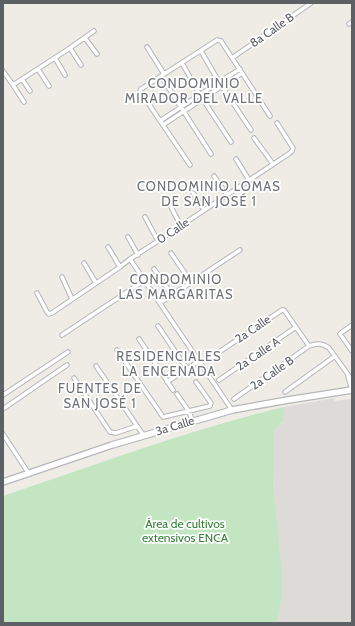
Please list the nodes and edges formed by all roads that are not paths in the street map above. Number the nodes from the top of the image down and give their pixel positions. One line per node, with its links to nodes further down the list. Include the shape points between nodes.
1 (312, 3): 9 (street, 8a Calle B)
2 (94, 31): 3 (street)
3 (85, 38): 5 (street); 7 (street)
4 (147, 47): 16 (street)
5 (70, 48): 8 (street); 11 (street)
6 (201, 51): 9 (street, via 217,40 221,41); 10 (street); 18 (street)
7 (97, 54)
8 (55, 58): 12 (street); 15 (street)
9 (232, 58): 14 (street)
10 (182, 63): 16 (street); 23 (street)
11 (81, 65)
12 (38, 69): 17 (street); 20 (street)
13 (3, 71): 19 (street)
14 (241, 71): 18 (street); 21 (street); 27 (street)
15 (65, 75)
16 (163, 75): 26 (street); 28 (street, via 140,91)
17 (22, 79): 19 (street); 22 (street)
18 (219, 82): 21 (street); 23 (street)
19 (13, 85): 25 (street)
20 (49, 86)
21 (223, 86): 24 (street); 31 (street)
22 (30, 91)
23 (200, 95): 24 (street); 26 (street)
24 (203, 99): 26 (street); 33 (street)
25 (24, 102)
26 (182, 109): 28 (street); 30 (street); 34 (street)
27 (270, 116)
28 (160, 121): 30 (street)
29 (277, 123): 36 (street, 0 Calle, via 293,148 290,153)
30 (163, 125): 37 (street)
31 (251, 130)
32 (254, 138): 36 (street)
33 (231, 142)
34 (211, 154)
35 (236, 159): 39 (street)
36 (273, 164): 39 (street, 0 Calle)
37 (190, 165)
38 (214, 176): 41 (street)
39 (249, 180): 41 (street, 0 Calle)
40 (193, 193): 43 (street)
41 (228, 195): 43 (street, 0 Calle)
42 (171, 207): 45 (street)
43 (204, 210): 45 (street, 0 Calle)
44 (145, 217): 47 (street)
45 (181, 226): 47 (street, 0 Calle)
46 (128, 237): 51 (street)
47 (158, 241): 51 (street, 0 Calle)
48 (108, 247): 54 (street)
49 (240, 250): 58 (street)
50 (171, 252): 58 (street)
51 (138, 255): 52 (street, 0 Calle)
52 (130, 259): 54 (street, 0 Calle); 57 (street)
53 (84, 263): 59 (street)
54 (120, 267): 59 (street, 0 Calle)
55 (154, 269): 61 (street)
56 (62, 277): 62 (street)
57 (145, 280): 63 (street); 67 (street)
58 (191, 282): 61 (street)
59 (96, 283): 62 (street, 0 Calle)
60 (37, 294): 62 (street, 0 Calle, via 49,314)
61 (172, 295): 63 (street)
62 (72, 299)
63 (160, 303): 75 (street)
64 (352, 325): 71 (street, via 340,334)
65 (158, 326): 78 (street)
66 (296, 328): 69 (street); 74 (street, 2a Calle, via 284,310 280,310); 81 (street, 2a Calle A)
67 (62, 335)
68 (139, 339): 83 (street)
69 (309, 346): 73 (street, via 320,343 329,348); 90 (street, 2a Calle B)
70 (117, 350): 92 (street, via 163,417)
71 (352, 351)
72 (68, 352): 89 (street)
73 (335, 356): 79 (street); 87 (street)
74 (207, 360)
75 (199, 361): 78 (street); 93 (street)
76 (67, 365): 91 (street)
77 (96, 366): 95 (street)
78 (187, 369): 83 (street)
79 (347, 373): 82 (street); 86 (street)
80 (74, 378): 95 (street, via 110,432 116,433)
81 (219, 380)
82 (352, 380)
83 (167, 382): 85 (street)
84 (196, 382): 92 (street, via 211,403 210,406)
85 (173, 390)
86 (352, 390): 93 (main road, 3a Calle)
87 (285, 392)
88 (177, 394): 92 (street)
89 (3, 395)
90 (234, 399)
91 (3, 409)
92 (188, 410): 94 (street)
93 (232, 410): 94 (main road, 3a Calle)
94 (193, 421): 97 (main road, 3a Calle)
95 (137, 426): 97 (street)
96 (3, 434): 98 (street)
97 (144, 436): 98 (main road, 3a Calle)
98 (29, 474): 99 (main road, 3a Calle)
99 (3, 482)

